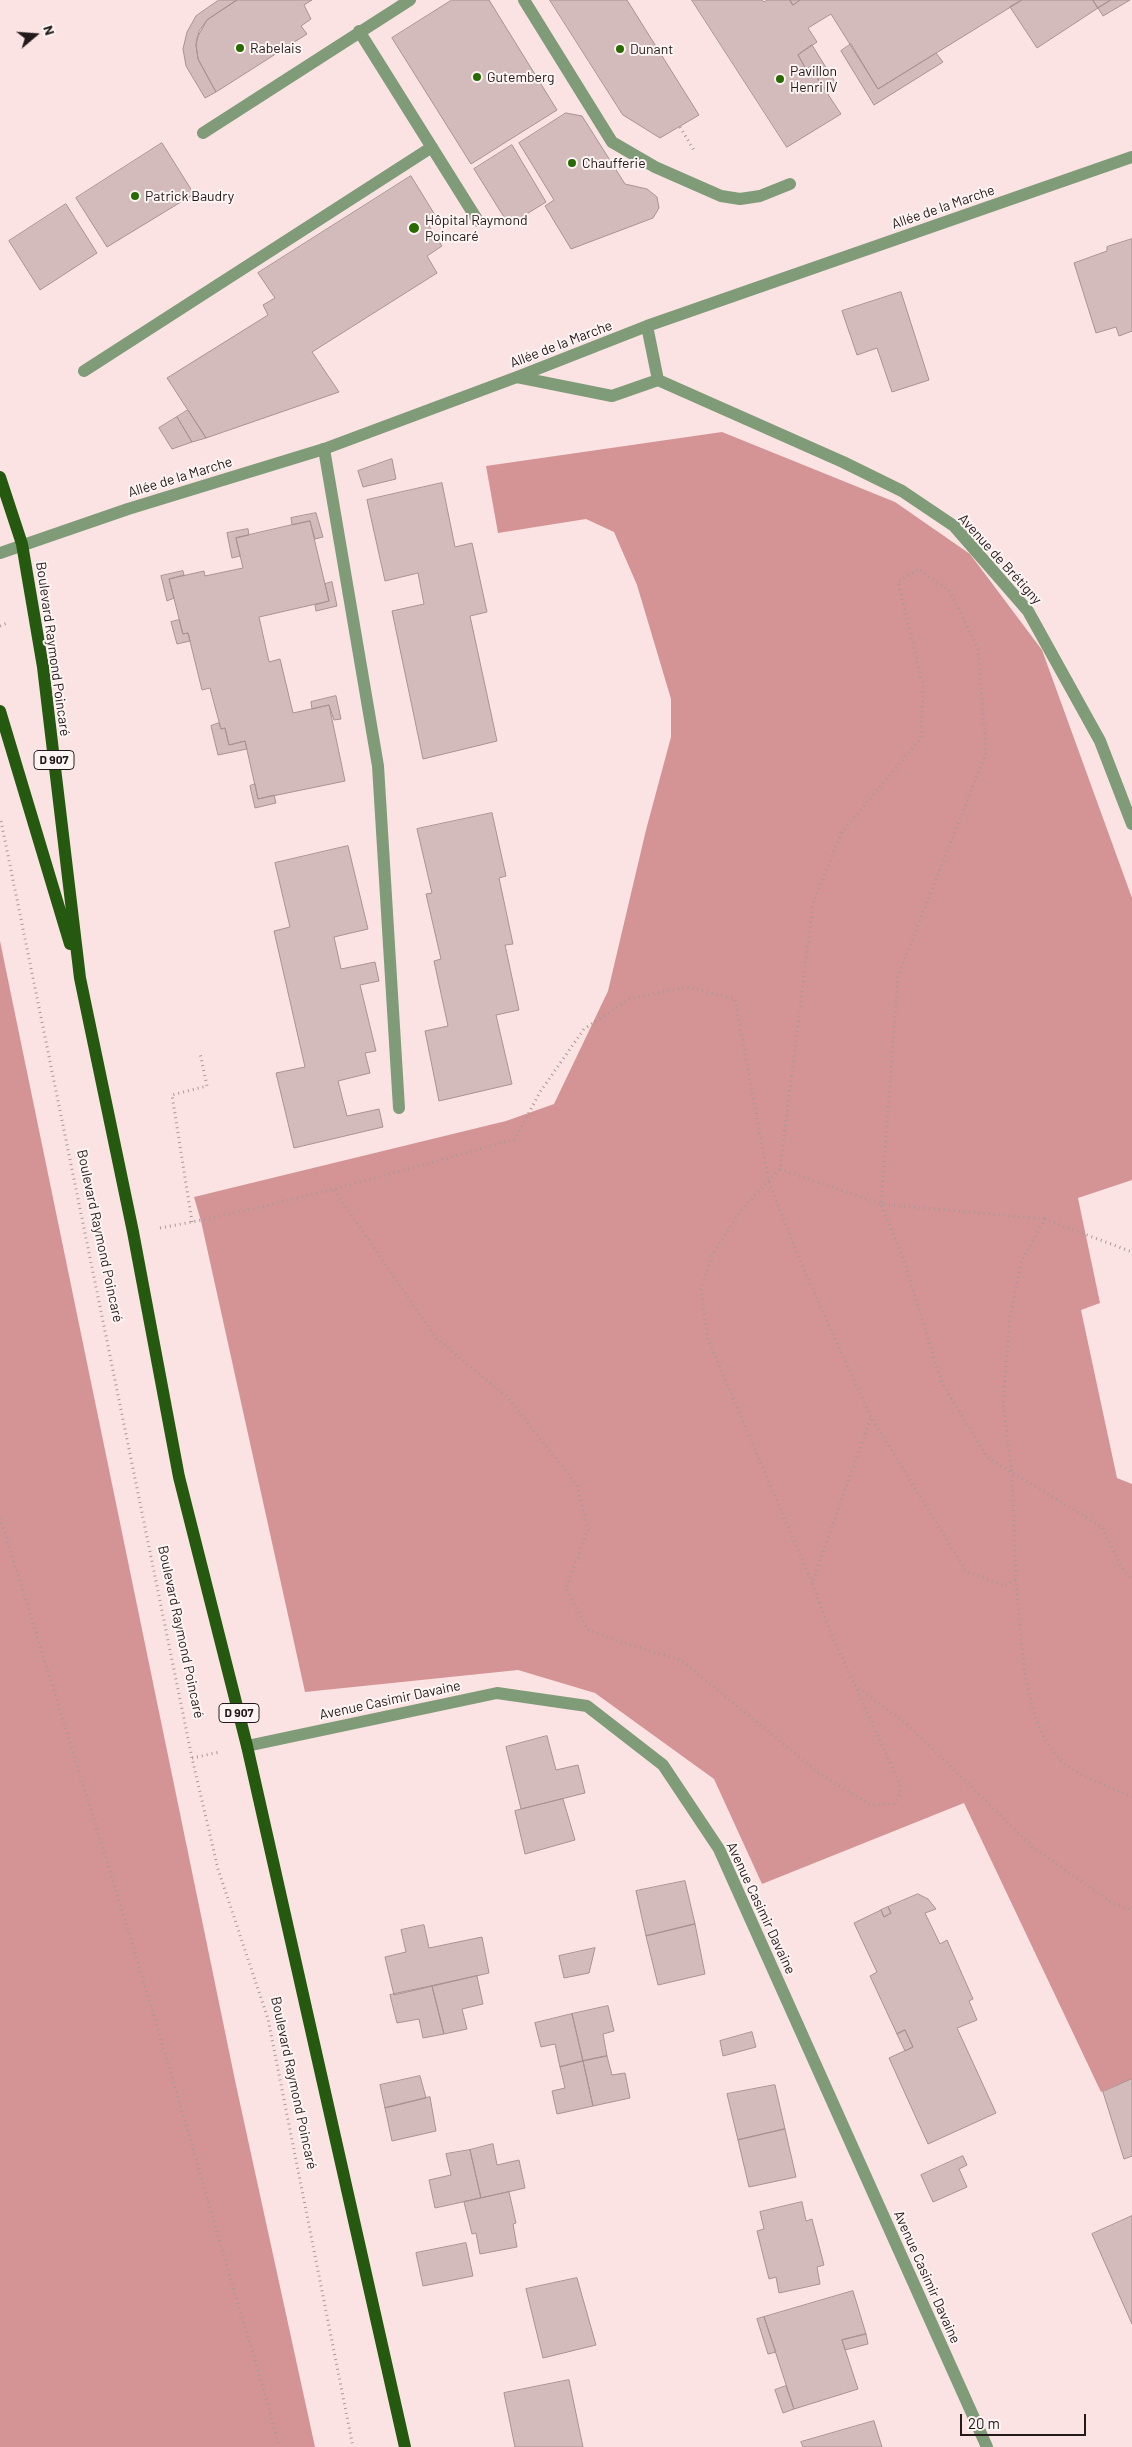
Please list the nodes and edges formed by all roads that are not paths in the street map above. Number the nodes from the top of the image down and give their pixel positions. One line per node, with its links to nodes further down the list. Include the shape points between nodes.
1 (410, 0): 3 (street)
2 (524, 0): 7 (street, via 612,142 655,167 721,196 740,199 760,196)
3 (359, 31): 4 (street); 5 (street)
4 (203, 134)
5 (432, 147): 8 (street); 10 (street)
6 (1132, 157): 9 (street, Allée de la Marche)
7 (790, 184)
8 (478, 221)
9 (648, 326): 11 (street, Allée de la Marche); 12 (street)
10 (84, 371)
11 (517, 378): 12 (street, via 612,396); 13 (street, Allée de la Marche)
12 (658, 380): 18 (street, Avenue de Brétigny, via 902,491 954,526 1028,611 1100,741)
13 (324, 448): 15 (street, Allée de la Marche); 20 (street, via 378,766)
14 (0, 478): 15 (main road, Boulevard Raymond Poincaré / D 907)
15 (22, 544): 16 (street, Allée de la Marche); 19 (main road, Boulevard Raymond Poincaré / D 907, via 43,667)
16 (0, 553)
17 (0, 711): 19 (main road, Boulevard Raymond Poincaré / D 907)
18 (1132, 824)
19 (80, 978): 21 (main road, Boulevard Raymond Poincaré / D 907, via 133,1232 179,1477)
20 (399, 1108)
21 (247, 1746): 22 (main road, Boulevard Raymond Poincaré / D 907); 23 (street, Avenue Casimir Davaine, via 497,1693 587,1706 663,1765 719,1849)
22 (405, 2447)
23 (987, 2447)

